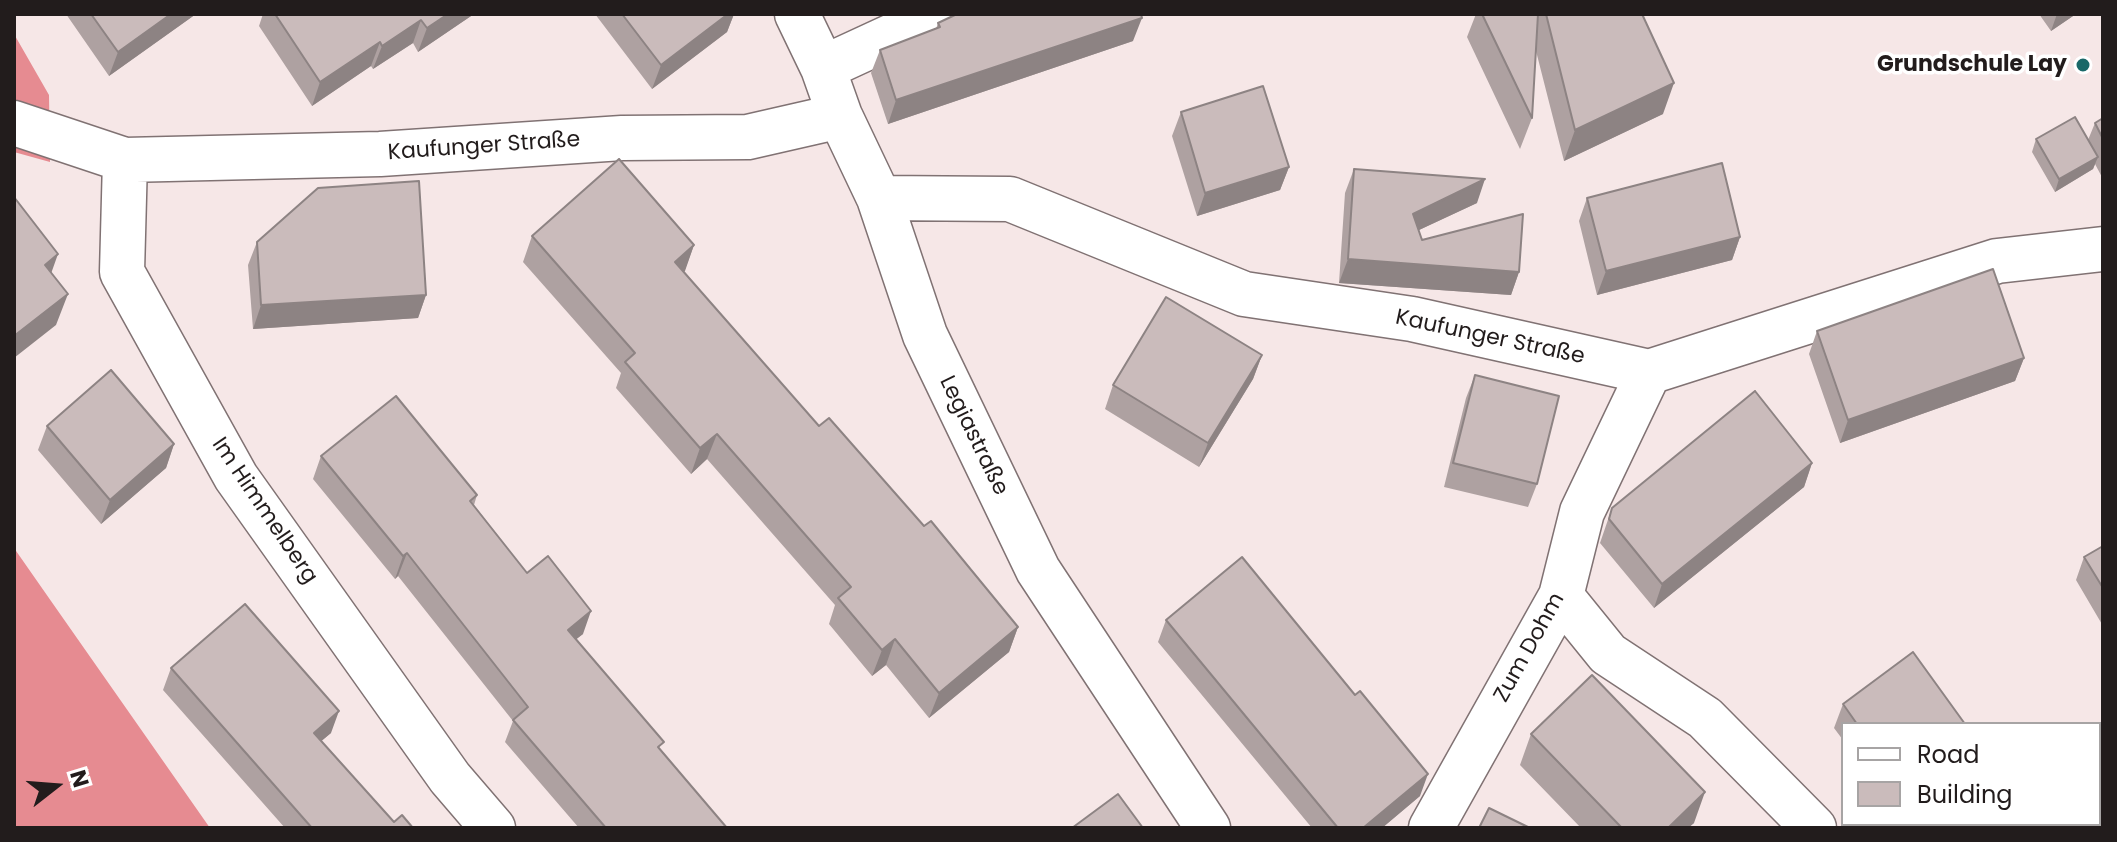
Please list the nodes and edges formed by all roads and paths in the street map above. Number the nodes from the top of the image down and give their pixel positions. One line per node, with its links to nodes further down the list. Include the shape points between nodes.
1 (797, 14): 3 (street, Legiastraße)
2 (940, 14): 3 (street)
3 (823, 68): 4 (street, Legiastraße)
4 (840, 116): 6 (street, Kaufunger Straße, via 748,137); 7 (street, Legiastraße)
5 (14, 123): 6 (street, Kaufunger Straße)
6 (125, 160): 11 (street, Im Himmelberg, via 122,272 236,477 450,778)
7 (879, 198): 9 (street, Kaufunger Straße, via 1010,199 1244,294 1412,319); 12 (street, Legiastraße, via 925,335 1038,570)
8 (2103, 249): 9 (street, via 1997,261)
9 (1649, 372): 10 (street, Zum Dohm, via 1582,512)
10 (1561, 596): 13 (street, Zum Dohm); 14 (street, via 1608,654 1705,718)
11 (493, 828)
12 (1208, 828)
13 (1431, 828)
14 (1814, 828)

